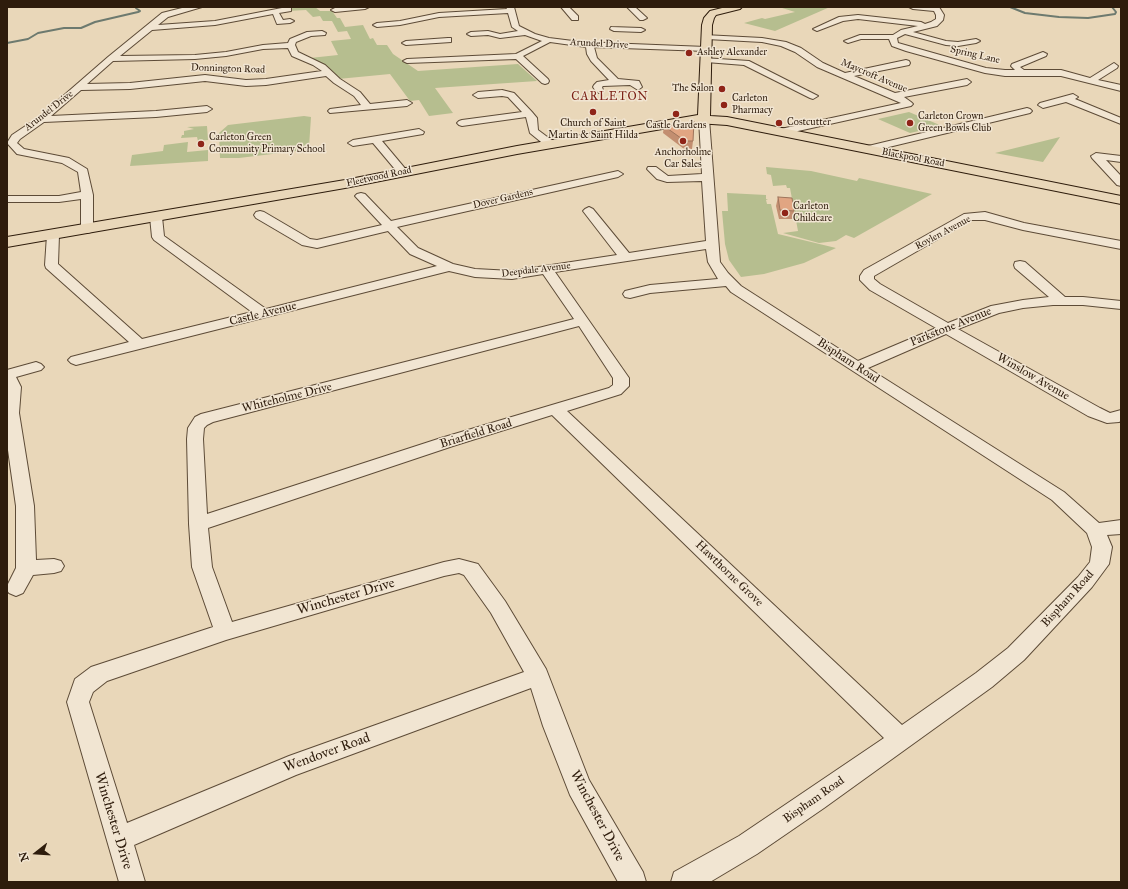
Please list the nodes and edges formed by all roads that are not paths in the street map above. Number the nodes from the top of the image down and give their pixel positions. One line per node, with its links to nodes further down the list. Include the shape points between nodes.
1 (198, 7): 7 (street, Arundel Drive)
2 (353, 7): 3 (street); 12 (street)
3 (365, 7)
4 (565, 7): 15 (street)
5 (737, 7): 32 (main road, via 712,14 707,25)
6 (913, 7): 9 (street)
7 (183, 8): 22 (street, Arundel Drive, via 166,14)
8 (632, 8): 14 (street)
9 (936, 8): 21 (street, via 940,15 939,20)
10 (288, 9): 13 (street)
11 (510, 9): 16 (street, via 439,15); 29 (street, via 516,27)
12 (335, 10)
13 (275, 11): 17 (street, via 280,22); 19 (street)
14 (643, 13)
15 (575, 15)
16 (415, 20): 20 (street); 30 (street, via 424,23)
17 (290, 21)
18 (906, 22): 21 (street); 24 (street, via 857,16 814,28); 25 (street, via 902,27)
19 (212, 23): 22 (street); 27 (street)
20 (381, 24)
21 (927, 26): 26 (street)
22 (150, 28): 45 (street, Arundel Drive)
23 (614, 29): 41 (street, via 641,29)
24 (828, 31)
25 (884, 32)
26 (904, 32): 33 (street); 38 (street, via 946,43)
27 (212, 33)
28 (322, 33): 39 (street, via 309,33 293,41)
29 (525, 33): 31 (street); 35 (street, Arundel Drive)
30 (433, 34): 34 (street); 36 (street)
31 (471, 34)
32 (707, 37): 43 (main road); 51 (street, Maycroft Avenue, via 762,40 783,44 798,50 820,65)
33 (894, 37): 37 (street, via 860,37); 50 (street, Spring Lane, via 896,44 945,60 985,70)
34 (448, 40)
35 (549, 40): 40 (street, Arundel Drive); 44 (street)
36 (409, 41)
37 (848, 41)
38 (976, 41)
39 (291, 45): 45 (street, via 195,57); 49 (street, via 295,54 316,62)
40 (590, 45): 41 (street, Arundel Drive); 54 (street, via 594,59)
41 (638, 46): 43 (street, Arundel Drive)
42 (1044, 54): 50 (street, via 1015,66)
43 (706, 55): 61 (street, Arundel Drive, via 746,63); 71 (main road)
44 (518, 56): 46 (street, via 448,63); 53 (street)
45 (110, 59): 56 (street, Arundel Drive)
46 (407, 61)
47 (906, 63): 51 (street)
48 (1114, 66): 52 (street)
49 (328, 73): 56 (street, Donnington Road, via 266,82 246,83 205,78 130,86); 65 (street, via 357,94)
50 (1022, 73): 52 (street, Spring Lane, via 1061,73)
51 (846, 75): 62 (street, Maycroft Avenue)
52 (1092, 80): 58 (street, Spring Lane)
53 (545, 81)
54 (616, 82): 57 (street, via 636,83); 59 (street, via 600,84 597,87)
55 (967, 82): 62 (street)
56 (79, 87): 70 (street, Arundel Drive)
57 (638, 87)
58 (1121, 88)
59 (599, 90)
60 (477, 95): 69 (street, via 508,94)
61 (813, 96)
62 (895, 96): 75 (street, Maycroft Avenue, via 908,104)
63 (407, 103): 65 (street)
64 (1043, 105): 72 (street, via 1070,98)
65 (368, 107): 67 (street)
66 (207, 109): 70 (street)
67 (333, 111)
68 (1026, 111): 79 (street)
69 (530, 114): 73 (street, via 474,119); 78 (street, via 533,131)
70 (42, 119): 80 (street, Arundel Drive, via 16,137 12,143)
71 (704, 119): 75 (main road, Blackpool Road); 78 (main road, Fleetwood Road, via 678,121); 86 (street, Bispham Road)
72 (1121, 121)
73 (462, 124)
74 (419, 132): 76 (street)
75 (780, 132): 79 (main road, Blackpool Road)
76 (375, 140): 77 (street); 84 (street)
77 (353, 143)
78 (550, 144): 84 (main road, Fleetwood Road)
79 (868, 149): 91 (main road, Blackpool Road)
80 (21, 152): 81 (street); 88 (street, via 64,160 76,166 85,176)
81 (7, 156)
82 (1121, 159): 87 (street, via 1093,152)
83 (652, 169): 86 (street, via 667,179)
84 (403, 172): 94 (main road, Fleetwood Road)
85 (618, 174): 95 (street, Dover Gardens)
86 (708, 177): 99 (street, Bispham Road)
87 (1121, 182)
88 (87, 195): 90 (street, via 59,199); 96 (street)
89 (361, 196): 95 (street, Deepdale Avenue)
90 (7, 199)
91 (1121, 200)
92 (576, 214): 101 (street, via 595,211)
93 (260, 215): 95 (street, Dover Gardens, via 306,242 317,244)
94 (156, 217): 96 (main road, Fleetwood Road); 109 (street, via 158,237)
95 (389, 226): 103 (street, Deepdale Avenue, via 414,251)
96 (87, 229): 97 (main road, Fleetwood Road)
97 (53, 235): 98 (main road, Fleetwood Road); 112 (street, via 51,264)
98 (7, 242)
99 (712, 244): 101 (street, Deepdale Avenue); 105 (street, Bispham Road, via 714,262)
100 (1121, 245): 111 (street, Roylen Avenue, via 975,216 968,217 866,276 875,287)
101 (626, 258): 104 (street, Deepdale Avenue)
102 (1021, 264): 107 (street)
103 (449, 267): 104 (street, Deepdale Avenue, via 475,273 512,275); 109 (street, Castle Avenue)
104 (547, 270): 110 (street, Briarfield Road)
105 (729, 282): 106 (street, via 664,287); 115 (street, Bispham Road)
106 (630, 294)
107 (1062, 301): 108 (street, Parkstone Avenue); 111 (street, Parkstone Avenue, via 996,308)
108 (1121, 305)
109 (264, 314): 112 (street, Castle Avenue)
110 (583, 321): 117 (street, Briarfield Road, via 621,378 621,386 615,391); 119 (street, Whiteholme Drive, via 201,421 196,428 195,439)
111 (946, 328): 115 (street, Parkstone Avenue); 118 (street, Winslow Avenue, via 1094,412 1107,418)
112 (140, 344): 113 (street, Castle Avenue)
113 (76, 360)
114 (36, 367): 116 (street)
115 (858, 367): 121 (street, Bispham Road, via 1058,496)
116 (7, 375): 123 (street, via 13,387 11,413 25,506)
117 (556, 410): 119 (street, Briarfield Road, via 447,442); 127 (street, Hawthorne Grove)
118 (1121, 415)
119 (198, 524): 125 (street, Whiteholme Drive, via 202,567)
120 (1121, 527): 121 (street)
121 (1095, 530): 127 (street, Bispham Road, via 1102,547 1102,556 1086,582 1016,654)
122 (54, 566): 123 (street)
123 (26, 568): 124 (street)
124 (16, 588)
125 (225, 632): 126 (street, Winchester Drive, via 459,566 471,570 498,607); 128 (street, Winchester Drive, via 99,674 83,686 78,702)
126 (538, 676): 128 (street, Wendover Road, via 289,767); 130 (street, Winchester Drive, via 579,786)
127 (901, 739): 131 (street, Bispham Road, via 748,845)
128 (118, 839): 129 (street, Winchester Drive)
129 (132, 882)
130 (633, 882)
131 (684, 882)

